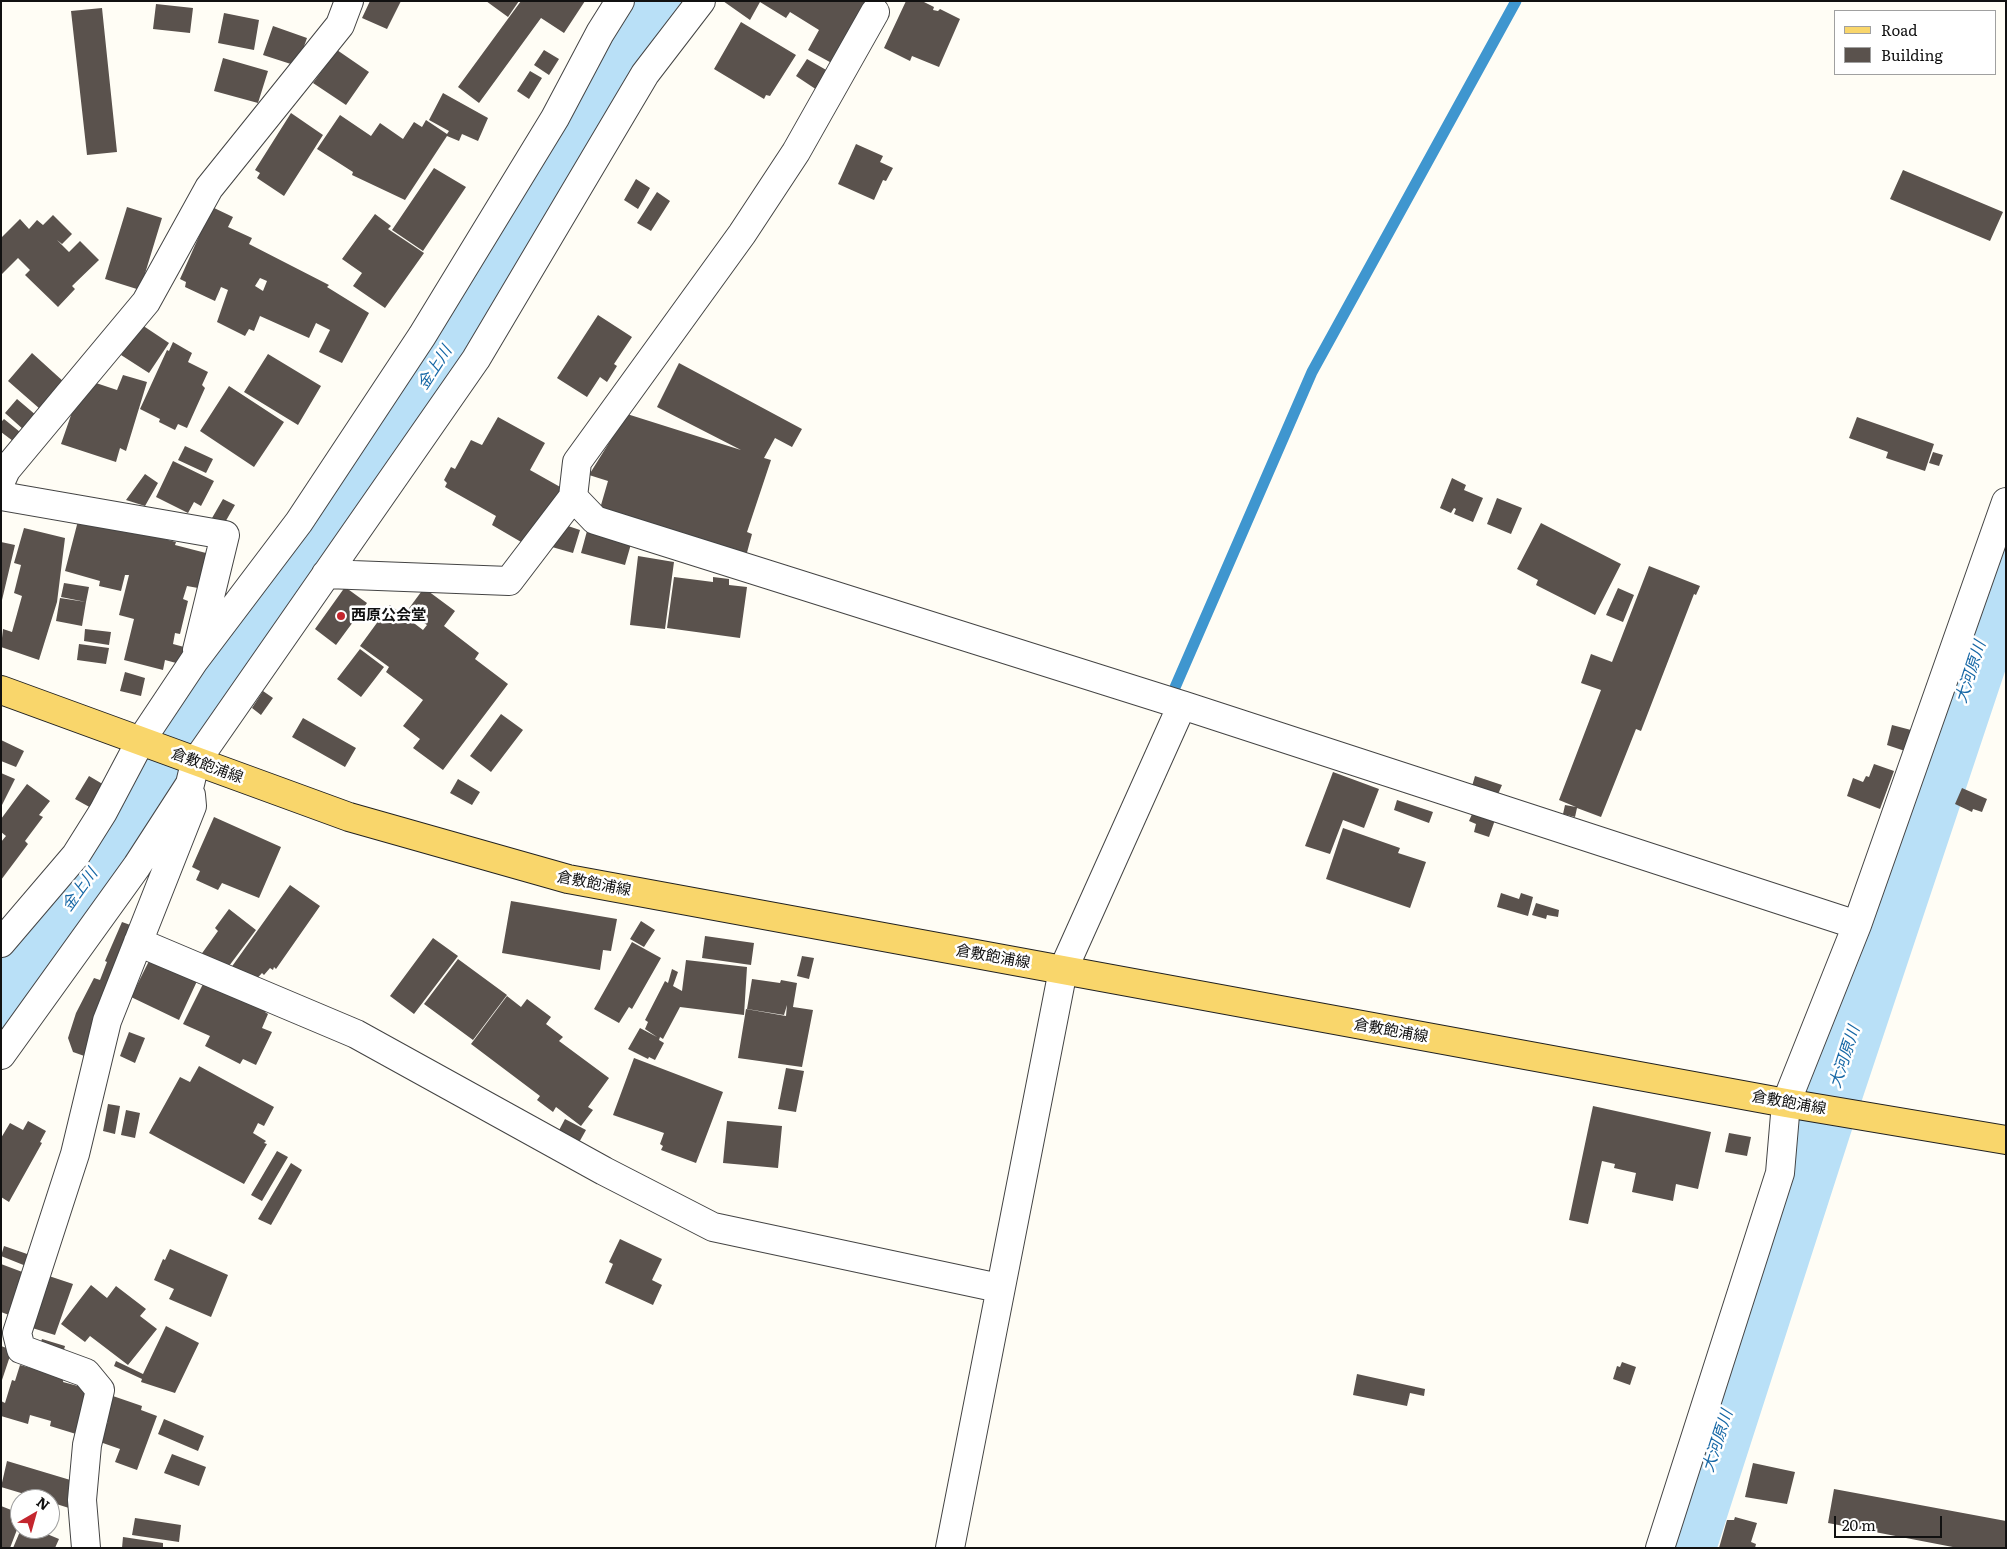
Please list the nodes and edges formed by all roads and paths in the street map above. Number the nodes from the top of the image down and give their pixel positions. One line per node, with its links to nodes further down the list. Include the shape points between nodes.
1 (349, 1): 5 (street, via 340,25 209,188 146,302 6,470)
2 (620, 1): 10 (street, via 555,118 422,336 299,522)
3 (702, 1): 9 (street, via 646,74 476,359)
4 (875, 12): 7 (street, via 796,152 742,234 577,462)
5 (1, 481)
6 (1, 496): 10 (street, via 225,535)
7 (573, 497): 9 (street, via 509,581); 12 (street, via 595,520)
8 (2006, 502): 15 (street)
9 (326, 574): 14 (street)
10 (194, 661): 13 (street)
11 (1, 690): 13 (main road, 倉敷飽浦線)
12 (1182, 705): 15 (street); 18 (street)
13 (140, 742): 14 (main road, 倉敷飽浦線); 17 (street, via 76,855)
14 (193, 773): 16 (street, via 192,806); 18 (main road, 倉敷飽浦線, via 568,880); 19 (street, via 137,866)
15 (1857, 925): 20 (street)
16 (138, 942): 22 (street, via 356,1034 713,1227); 23 (street, via 107,1021 75,1154 17,1333 21,1349 86,1373 100,1390 87,1446 82,1500)
17 (1, 943)
18 (1063, 970): 20 (main road, 倉敷飽浦線); 22 (street)
19 (1, 1054)
20 (1794, 1104): 21 (main road, 倉敷飽浦線); 25 (street, via 1780,1173)
21 (2006, 1140)
22 (999, 1288): 24 (street)
23 (86, 1548)
24 (950, 1548)
25 (1660, 1548)

